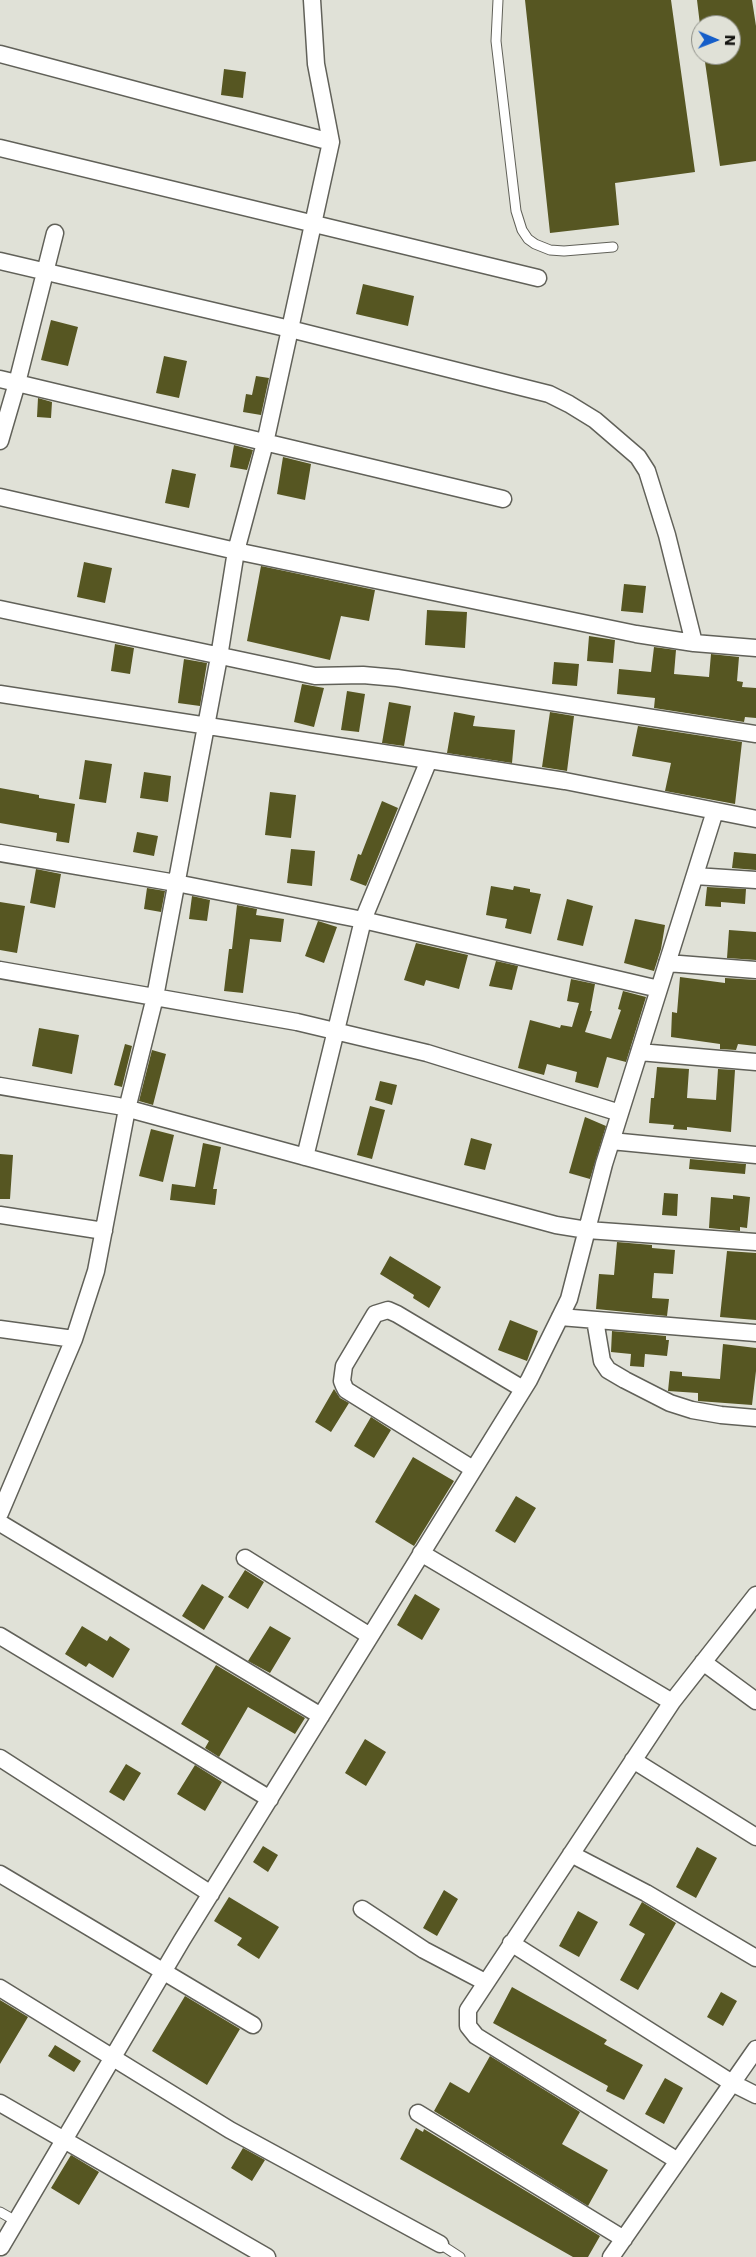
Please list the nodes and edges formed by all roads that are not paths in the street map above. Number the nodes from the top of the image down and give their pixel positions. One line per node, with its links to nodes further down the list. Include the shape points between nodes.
1 (312, 0): 4 (street, via 316,64)
2 (498, 0): 8 (lane, via 496,41 516,211 522,230 535,244 550,250)
3 (0, 54): 4 (street)
4 (331, 142): 6 (street)
5 (0, 148): 6 (street)
6 (313, 224): 11 (street); 12 (street)
7 (55, 233): 10 (street)
8 (613, 247)
9 (0, 261): 10 (street)
10 (45, 273): 12 (street); 14 (street)
11 (538, 278)
12 (290, 329): 16 (street); 21 (street, via 549,394 594,420 638,457 647,471)
13 (0, 379): 14 (street)
14 (17, 383): 15 (street); 16 (street)
15 (0, 441)
16 (266, 443): 18 (street); 19 (street)
17 (0, 497): 19 (street)
18 (503, 499)
19 (236, 551): 21 (street, via 636,634); 23 (street)
20 (0, 609): 23 (street)
21 (694, 643): 22 (street)
22 (756, 648)
23 (219, 657): 25 (street); 26 (street, via 315,676 397,678)
24 (0, 694): 25 (street)
25 (205, 726): 27 (street); 33 (street)
26 (756, 734)
27 (429, 760): 28 (street, via 565,781); 34 (street)
28 (715, 811): 29 (street); 31 (street)
29 (756, 819)
30 (0, 853): 33 (street)
31 (695, 876): 32 (street); 35 (street)
32 (756, 880)
33 (176, 883): 34 (street); 39 (street)
34 (363, 920): 38 (street); 40 (street)
35 (667, 963): 37 (street); 38 (street)
36 (0, 970): 39 (street)
37 (756, 970)
38 (659, 989): 41 (street)
39 (155, 997): 40 (street); 44 (street)
40 (336, 1031): 45 (street, via 427,1053); 48 (street)
41 (639, 1052): 42 (street); 45 (street)
42 (756, 1062)
43 (0, 1086): 44 (street)
44 (126, 1109): 48 (street); 51 (street)
45 (620, 1113): 46 (street)
46 (611, 1141): 47 (street); 50 (street)
47 (756, 1154)
48 (305, 1157): 50 (street, via 556,1225)
49 (0, 1215): 51 (street)
50 (587, 1230): 52 (street); 53 (street, via 569,1299)
51 (104, 1231): 57 (street, via 96,1271)
52 (756, 1242)
53 (560, 1317): 54 (street); 58 (street)
54 (595, 1320): 56 (street); 59 (street, via 602,1361 608,1370 670,1403 692,1410)
55 (0, 1329): 57 (street)
56 (756, 1333)
57 (74, 1340): 61 (street)
58 (523, 1389): 60 (street); 60 (street, via 397,1314 388,1310 375,1314 344,1366 342,1380 346,1390)
59 (756, 1418)
60 (473, 1469): 63 (street)
61 (0, 1513)
62 (0, 1523): 71 (street)
63 (421, 1553): 67 (street); 70 (street)
64 (245, 1558): 67 (street)
65 (756, 1595): 68 (street)
66 (0, 1636): 74 (street)
67 (370, 1636): 71 (street)
68 (703, 1662): 69 (street); 70 (street)
69 (756, 1701)
70 (672, 1702): 73 (street)
71 (321, 1716): 74 (street)
72 (0, 1758): 78 (street)
73 (633, 1760): 75 (street); 76 (street)
74 (270, 1799): 78 (street)
75 (756, 1837)
76 (571, 1854): 80 (street); 81 (street, via 646,1893)
77 (0, 1874): 82 (street)
78 (211, 1894): 82 (street)
79 (362, 1910): 83 (street, via 424,1950)
80 (511, 1943): 83 (street); 88 (street)
81 (756, 1958)
82 (163, 1972): 85 (street); 87 (street)
83 (485, 1982): 93 (street, via 468,2010 471,2032)
84 (0, 1988): 87 (street)
85 (253, 2025)
86 (756, 2049): 88 (street)
87 (112, 2058): 92 (street); 97 (street, via 230,2130)
88 (732, 2083): 89 (street); 93 (street)
89 (756, 2095)
90 (0, 2103): 92 (street)
91 (418, 2113): 96 (street)
92 (64, 2141): 95 (street); 99 (street)
93 (678, 2161): 96 (street)
94 (0, 2212): 95 (lane)
95 (16, 2221): 98 (street)
96 (624, 2239): 101 (street)
97 (440, 2244): 100 (lane)
98 (1, 2247)
99 (267, 2257)
100 (460, 2257)
101 (612, 2257)

